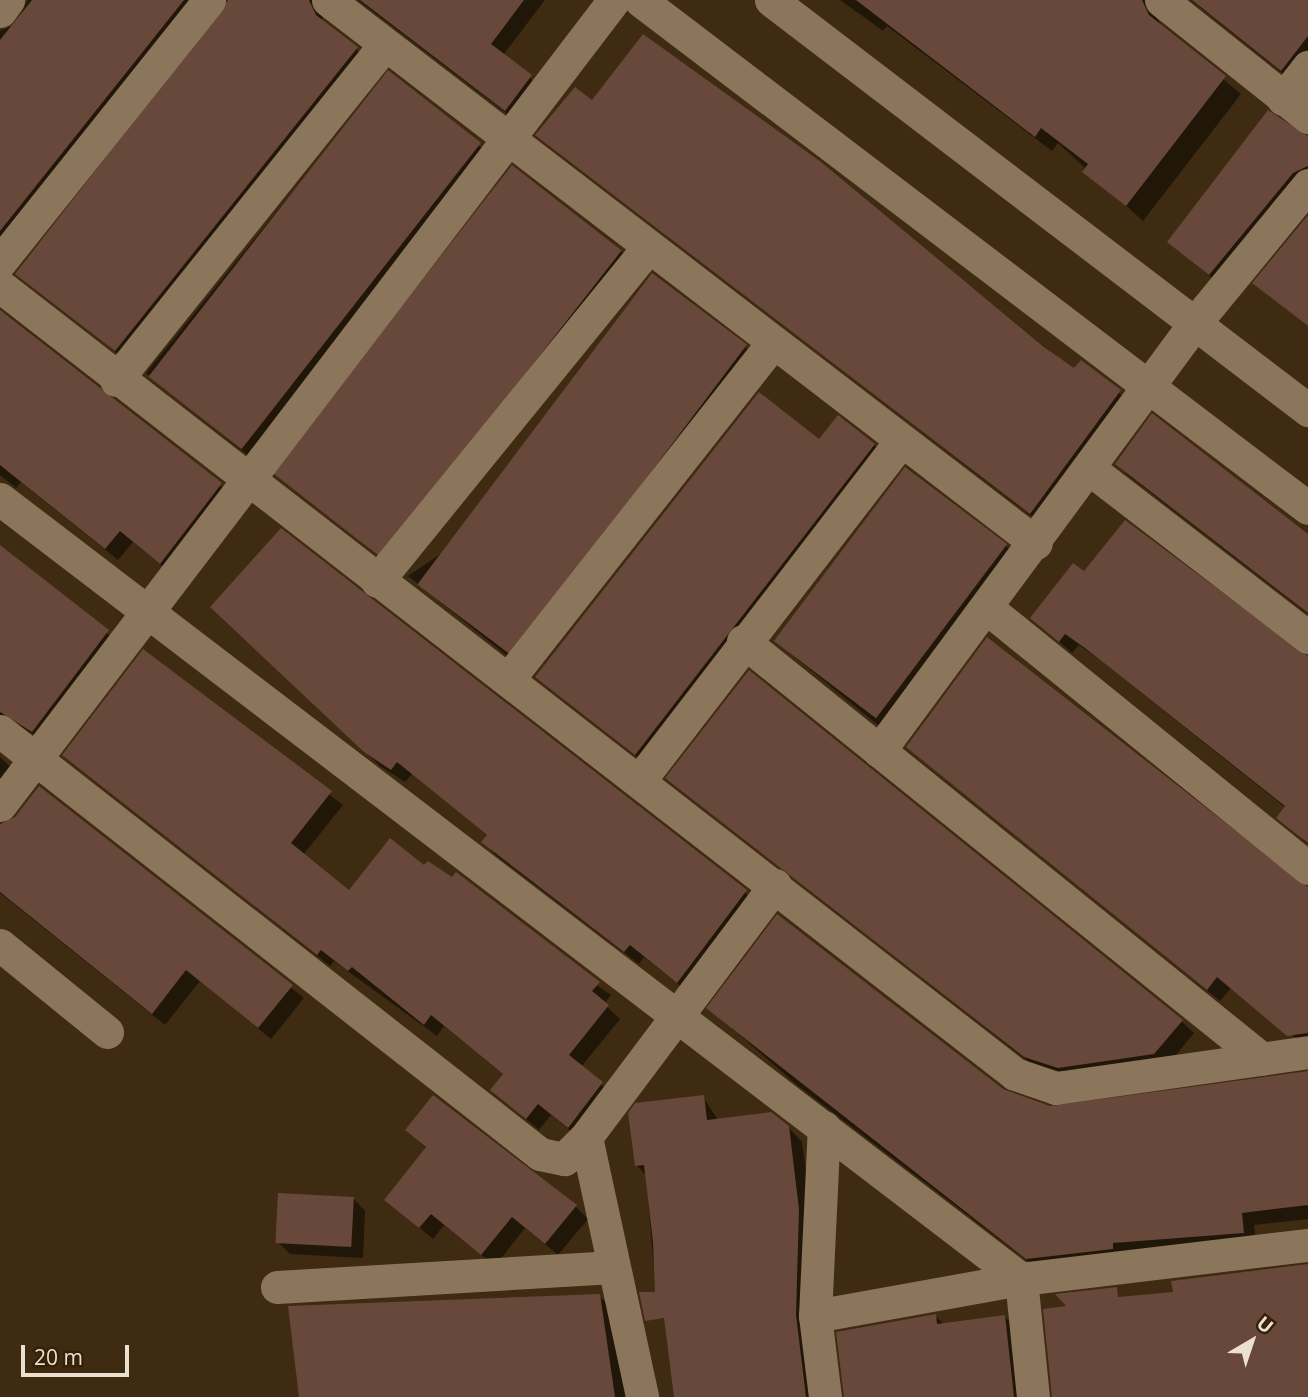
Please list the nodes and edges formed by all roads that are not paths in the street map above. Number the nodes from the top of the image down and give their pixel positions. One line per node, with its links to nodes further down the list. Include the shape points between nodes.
1 (8, 0): 8 (street)
2 (209, 0): 15 (street)
3 (328, 0): 9 (street)
4 (614, 0): 12 (street)
5 (771, 0): 17 (street)
6 (1161, 0): 11 (street)
7 (652, 3): 19 (street)
8 (0, 11)
9 (384, 45): 12 (street); 20 (street)
10 (1308, 67): 11 (street)
11 (1295, 108)
12 (507, 142): 14 (street); 24 (street)
13 (1308, 185): 17 (street)
14 (647, 249): 18 (street); 28 (street)
15 (0, 262)
16 (0, 286): 20 (street)
17 (1192, 327): 19 (street); 21 (street)
18 (772, 344): 22 (street); 33 (street)
19 (1158, 377): 23 (street); 26 (street)
20 (117, 380): 24 (street)
21 (1308, 411)
22 (901, 441): 27 (street); 32 (street)
23 (1091, 470): 27 (street); 31 (street)
24 (248, 480): 28 (street); 30 (street)
25 (0, 499): 30 (street)
26 (1308, 508)
27 (1036, 543): 29 (street)
28 (377, 581): 33 (street)
29 (987, 608): 35 (street); 39 (street)
30 (147, 614): 36 (street); 42 (street)
31 (1308, 637)
32 (743, 641): 35 (street); 37 (street)
33 (509, 678): 37 (street)
34 (0, 731): 36 (street)
35 (880, 751): 45 (street)
36 (36, 761): 38 (street); 47 (street, via 540,1154 564,1159)
37 (639, 781): 40 (street)
38 (0, 805)
39 (1308, 867)
40 (775, 885): 42 (street); 45 (street, via 1035,1084 1056,1088)
41 (0, 945): 43 (street)
42 (675, 1014): 46 (street); 47 (street)
43 (107, 1032)
44 (1308, 1052): 45 (street)
45 (1262, 1059)
46 (824, 1127): 50 (street); 52 (street)
47 (586, 1137): 49 (street)
48 (1308, 1245): 50 (street)
49 (613, 1267): 51 (street); 53 (street)
50 (1021, 1279): 52 (street); 55 (street)
51 (277, 1287)
52 (815, 1316): 54 (street)
53 (642, 1397)
54 (825, 1397)
55 (1033, 1397)

